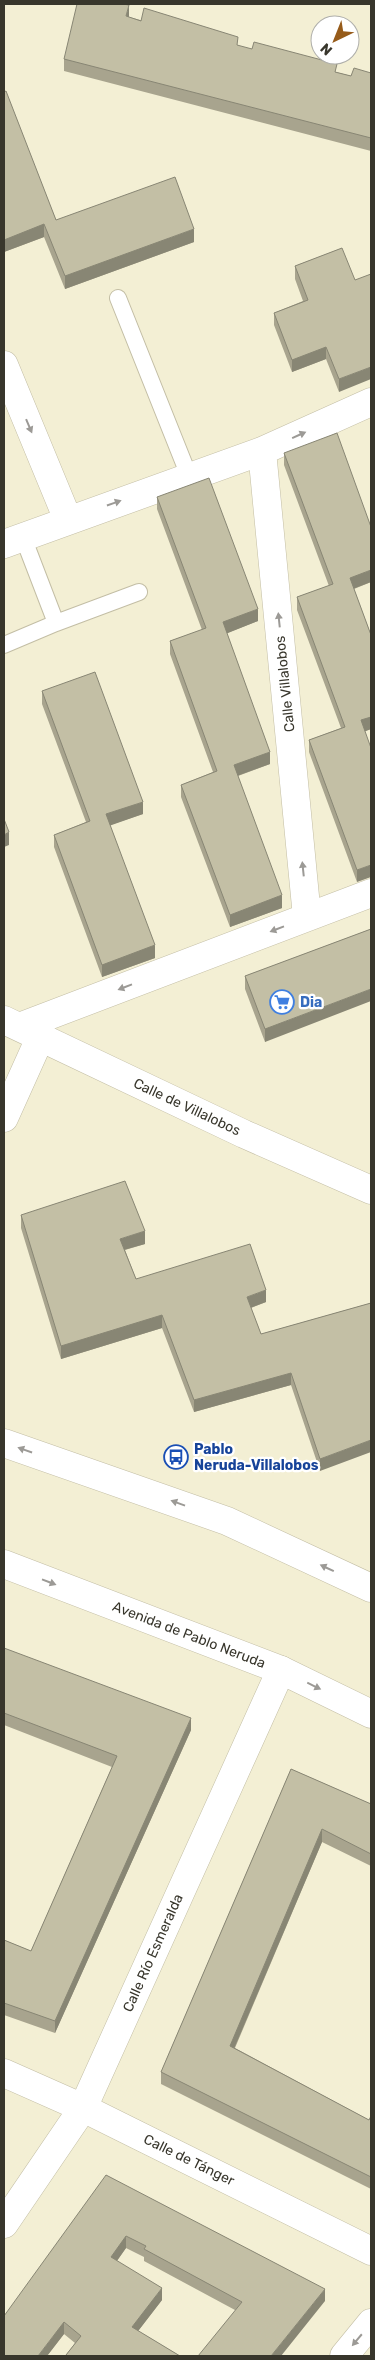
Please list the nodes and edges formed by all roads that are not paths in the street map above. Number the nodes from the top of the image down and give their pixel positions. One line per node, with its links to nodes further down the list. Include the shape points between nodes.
1 (118, 298): 6 (lane)
2 (4, 365): 4 (street)
3 (371, 402): 5 (street, one-way to 3)
4 (11, 404): 7 (street, one-way to 7)
5 (262, 451): 6 (street); 13 (street, Calle Villalobos, one-way to 5)
6 (189, 476): 7 (street, one-way to 6)
7 (68, 520): 8 (street)
8 (13, 540): 10 (lane)
9 (139, 592): 10 (lane)
10 (56, 623): 11 (lane)
11 (4, 645)
12 (371, 893): 13 (street)
13 (307, 917): 14 (street, one-way to 14)
14 (21, 1029): 15 (street); 16 (street, Calle de Villalobos)
15 (4, 1118)
16 (371, 1190)
17 (4, 1443): 19 (street, one-way to 17, via 227,1521)
18 (4, 1564): 20 (street, Avenida de Pablo Neruda, one-way to 20)
19 (371, 1588)
20 (281, 1670): 21 (street, Avenida de Pablo Neruda, one-way to 21); 23 (street, Calle Río Esmeralda)
21 (371, 1714)
22 (4, 2073): 23 (street, Calle de Tánger)
23 (83, 2108): 24 (street, Calle Río Esmeralda); 25 (street, Calle de Tánger)
24 (4, 2224)
25 (371, 2251)
26 (371, 2323): 27 (street, one-way to 27)
27 (344, 2356)

